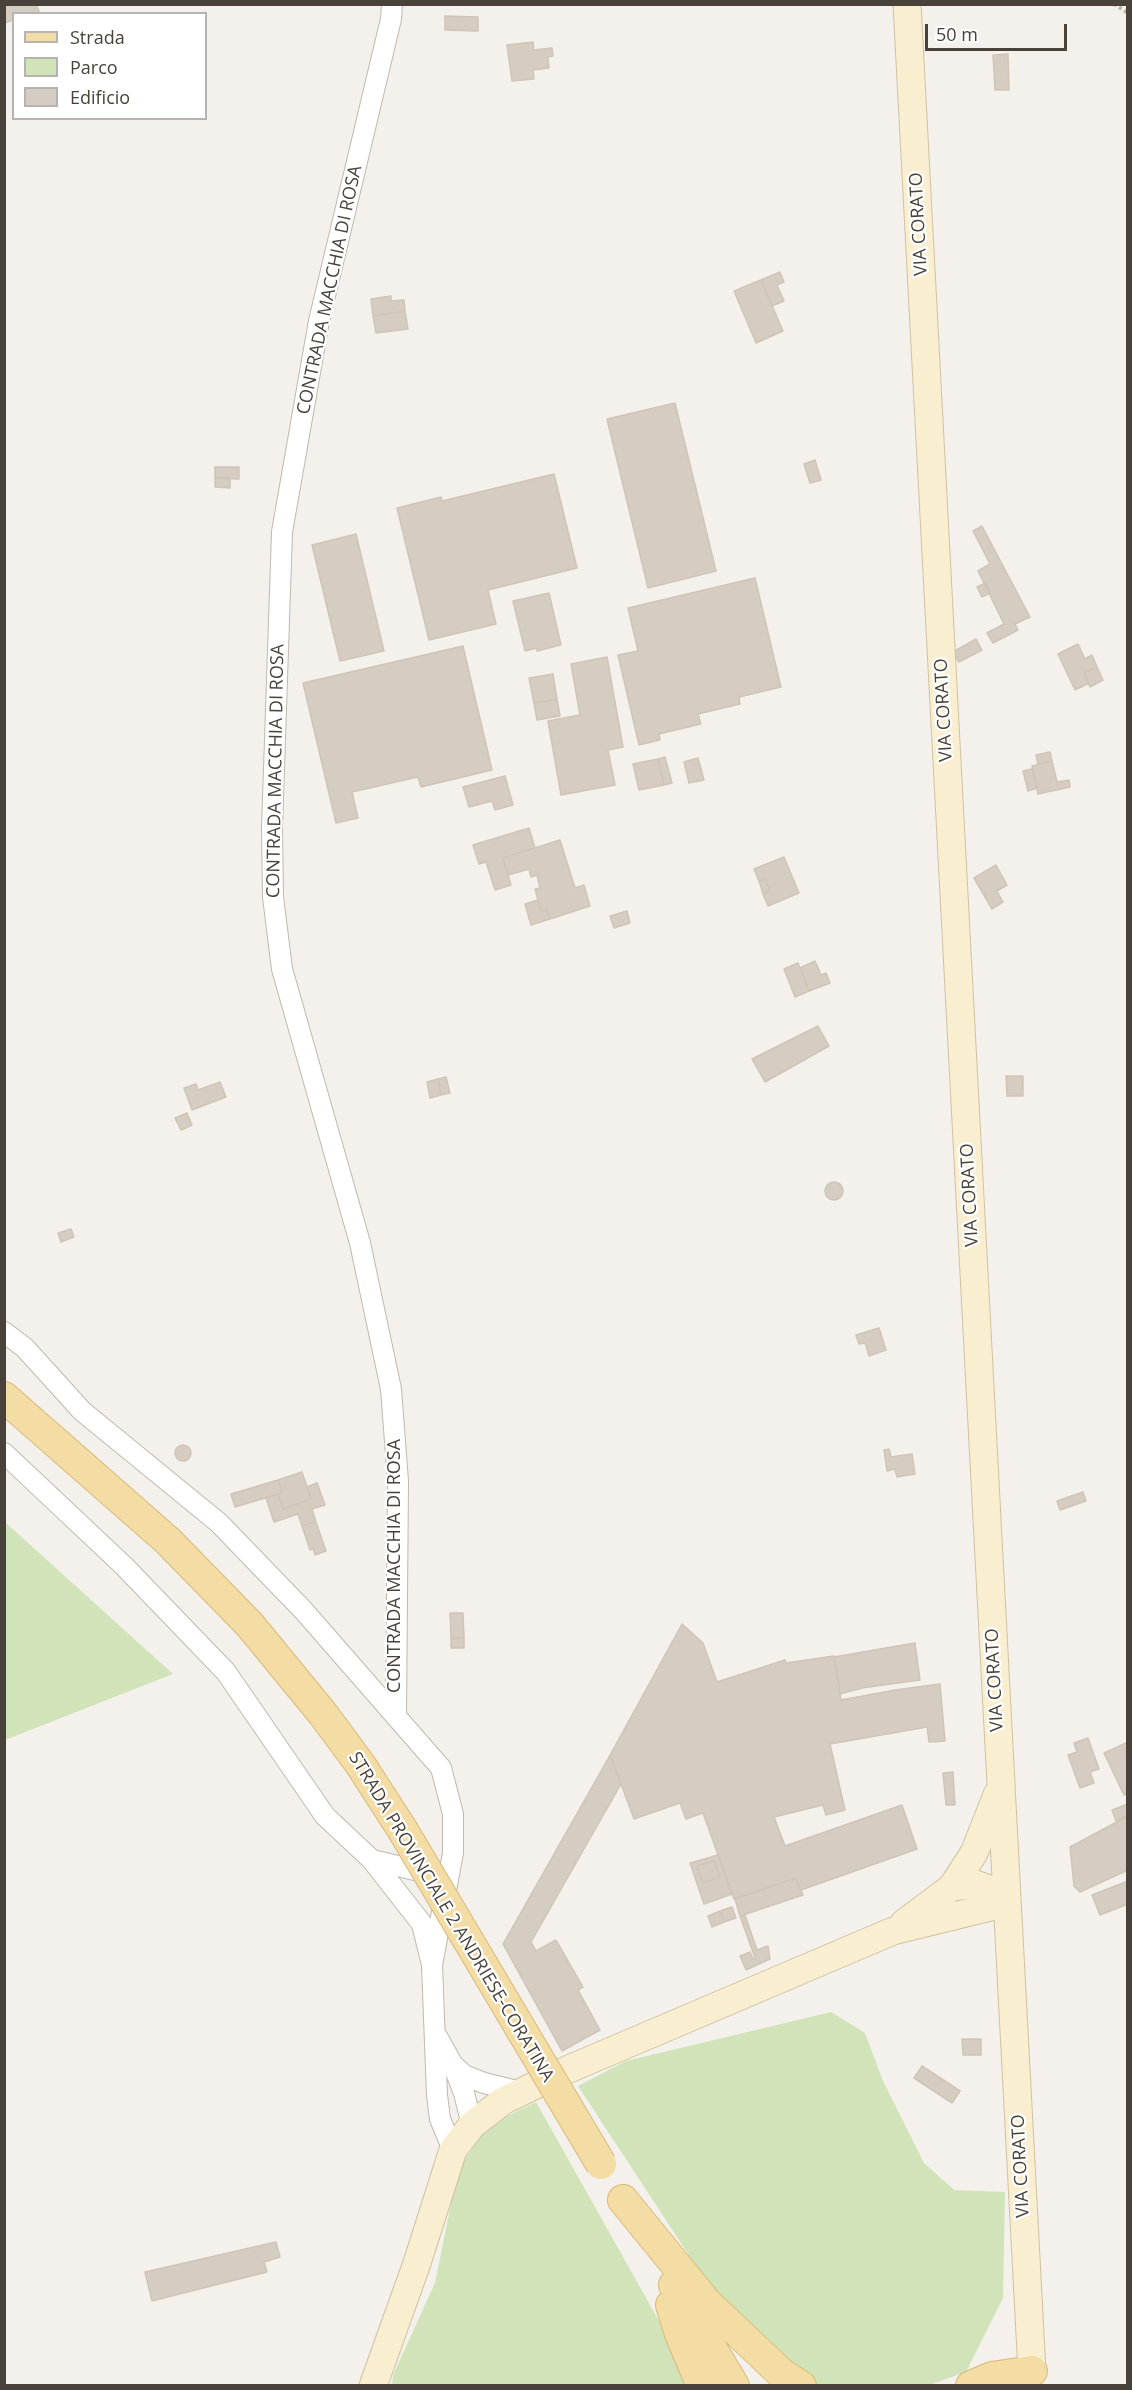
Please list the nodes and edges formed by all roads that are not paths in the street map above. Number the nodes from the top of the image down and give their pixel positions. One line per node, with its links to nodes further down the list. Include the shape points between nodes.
1 (392, 4): 6 (street, CONTRADA MACCHIA DI ROSA, via 319,321 282,532 272,828 273,897 282,969 360,1243 392,1389 398,1481)
2 (907, 4): 7 (main road, VIA CORATO)
3 (4, 1332): 6 (street, via 26,1348 82,1411 219,1523)
4 (4, 1397): 19 (main road, STRADA PROVINCIALE 2 ANDRIESE-CORATINA, bridge, via 168,1541 250,1626 323,1714 402,1829)
5 (4, 1453): 9 (street, via 124,1566 226,1672 326,1816)
6 (396, 1715): 8 (street, via 441,1768 453,1814)
7 (1001, 1786): 10 (main road, via 975,1853); 11 (main road, VIA CORATO)
8 (453, 1853): 9 (street, via 428,1873); 13 (street)
9 (372, 1860): 13 (street, via 422,1924)
10 (952, 1887): 11 (main road, via 975,1884 992,1890); 12 (main road)
11 (1007, 1903): 12 (main road); 21 (main road, VIA CORATO)
12 (893, 1931): 16 (main road)
13 (432, 1965): 14 (street)
14 (435, 2033): 15 (street); 18 (street, via 440,2119)
15 (453, 2065): 16 (street, via 484,2084); 17 (street)
16 (521, 2092): 17 (main road)
17 (472, 2125): 18 (main road)
18 (453, 2150): 22 (main road)
19 (623, 2200): 20 (main road, STRADA PROVINCIALE 2 ANDRIESE-CORATINA); 25 (main road, via 707,2303 782,2374)
20 (654, 2253): 23 (main road, via 680,2334); 24 (main road, STRADA PROVINCIALE 2 ANDRIESE-CORATINA)
21 (1032, 2378): 26 (main road, via 992,2377)
22 (376, 2380)
23 (702, 2385)
24 (734, 2385)
25 (801, 2385)
26 (971, 2385)

